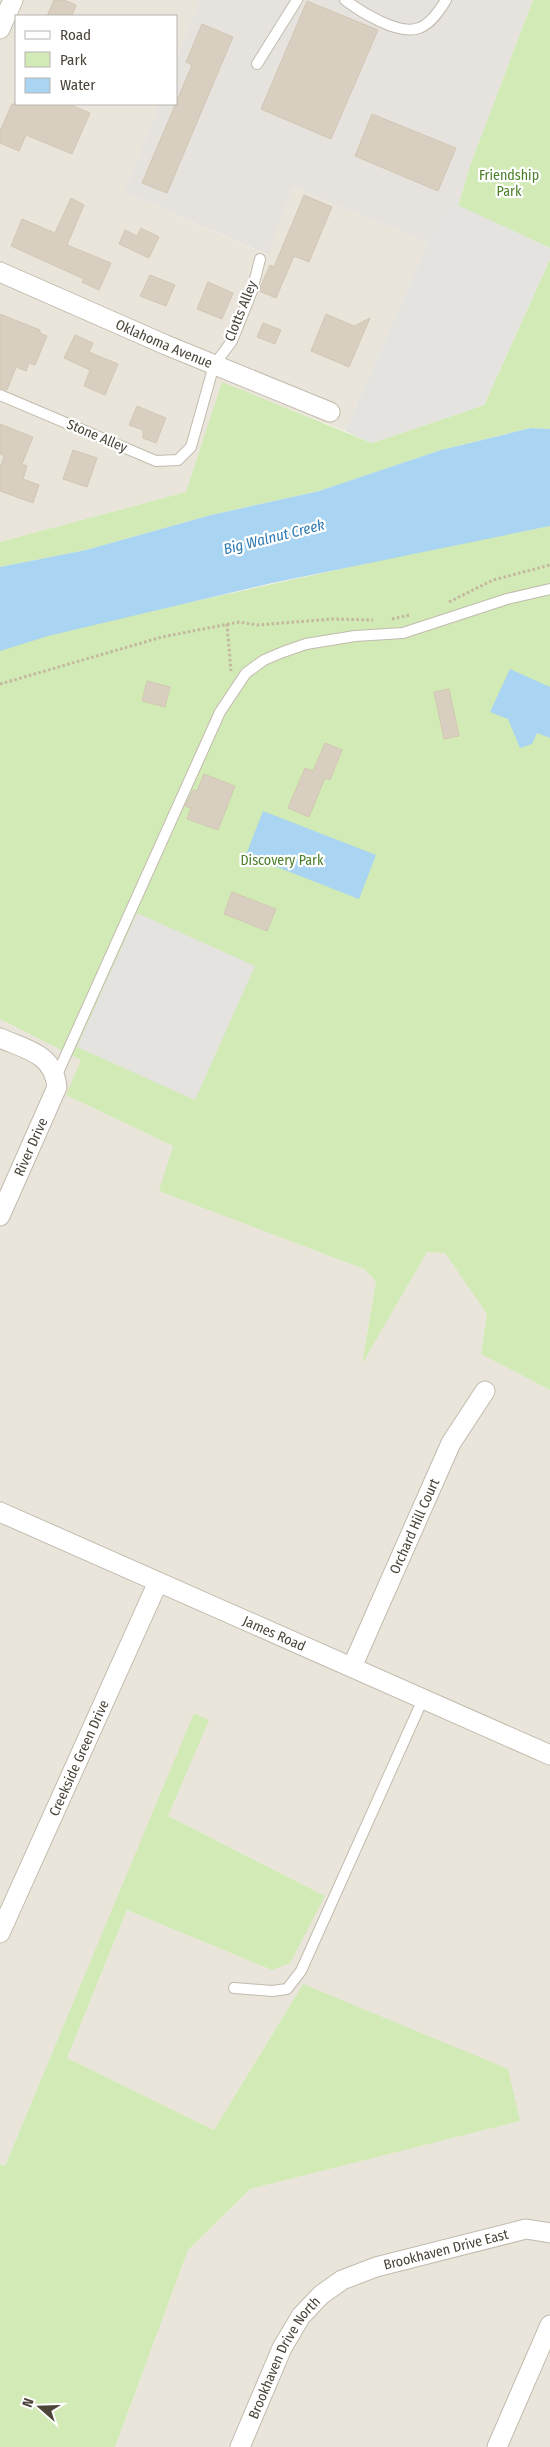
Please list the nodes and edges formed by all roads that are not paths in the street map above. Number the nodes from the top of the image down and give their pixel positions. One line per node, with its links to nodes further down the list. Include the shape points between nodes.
1 (13, 0): 5 (street)
2 (297, 0): 6 (lane)
3 (345, 0): 4 (lane, via 381,22 403,30 420,28)
4 (446, 0)
5 (0, 29)
6 (257, 64)
7 (260, 259): 9 (lane, Clotts Alley, via 232,341)
8 (0, 272): 9 (street, Oklahoma Avenue)
9 (214, 364): 11 (street, Oklahoma Avenue); 12 (lane, Clotts Alley)
10 (0, 395): 12 (lane, Stone Alley, via 156,461 178,460)
11 (330, 412)
12 (191, 447)
13 (550, 590): 15 (lane, via 507,599 403,633 306,644 264,660 246,673 220,712)
14 (0, 1038): 15 (street, via 38,1054 50,1063)
15 (56, 1077): 16 (street, River Drive, via 57,1087)
16 (0, 1216)
17 (485, 1392): 20 (street, Orchard Hill Court, via 451,1443)
18 (0, 1512): 19 (street, James Road)
19 (158, 1582): 20 (street, James Road); 23 (street, Creekside Green Drive)
20 (352, 1667): 21 (street, James Road)
21 (423, 1698): 22 (street, James Road); 24 (lane, via 301,1971 287,1989)
22 (550, 1755)
23 (0, 1933)
24 (234, 1988)
25 (550, 2233): 26 (street, Brookhaven Drive East, via 526,2229 376,2267)
26 (342, 2280): 28 (street, Brookhaven Drive North, via 321,2295 286,2340)
27 (550, 2325): 29 (street)
28 (240, 2447)
29 (497, 2447)

